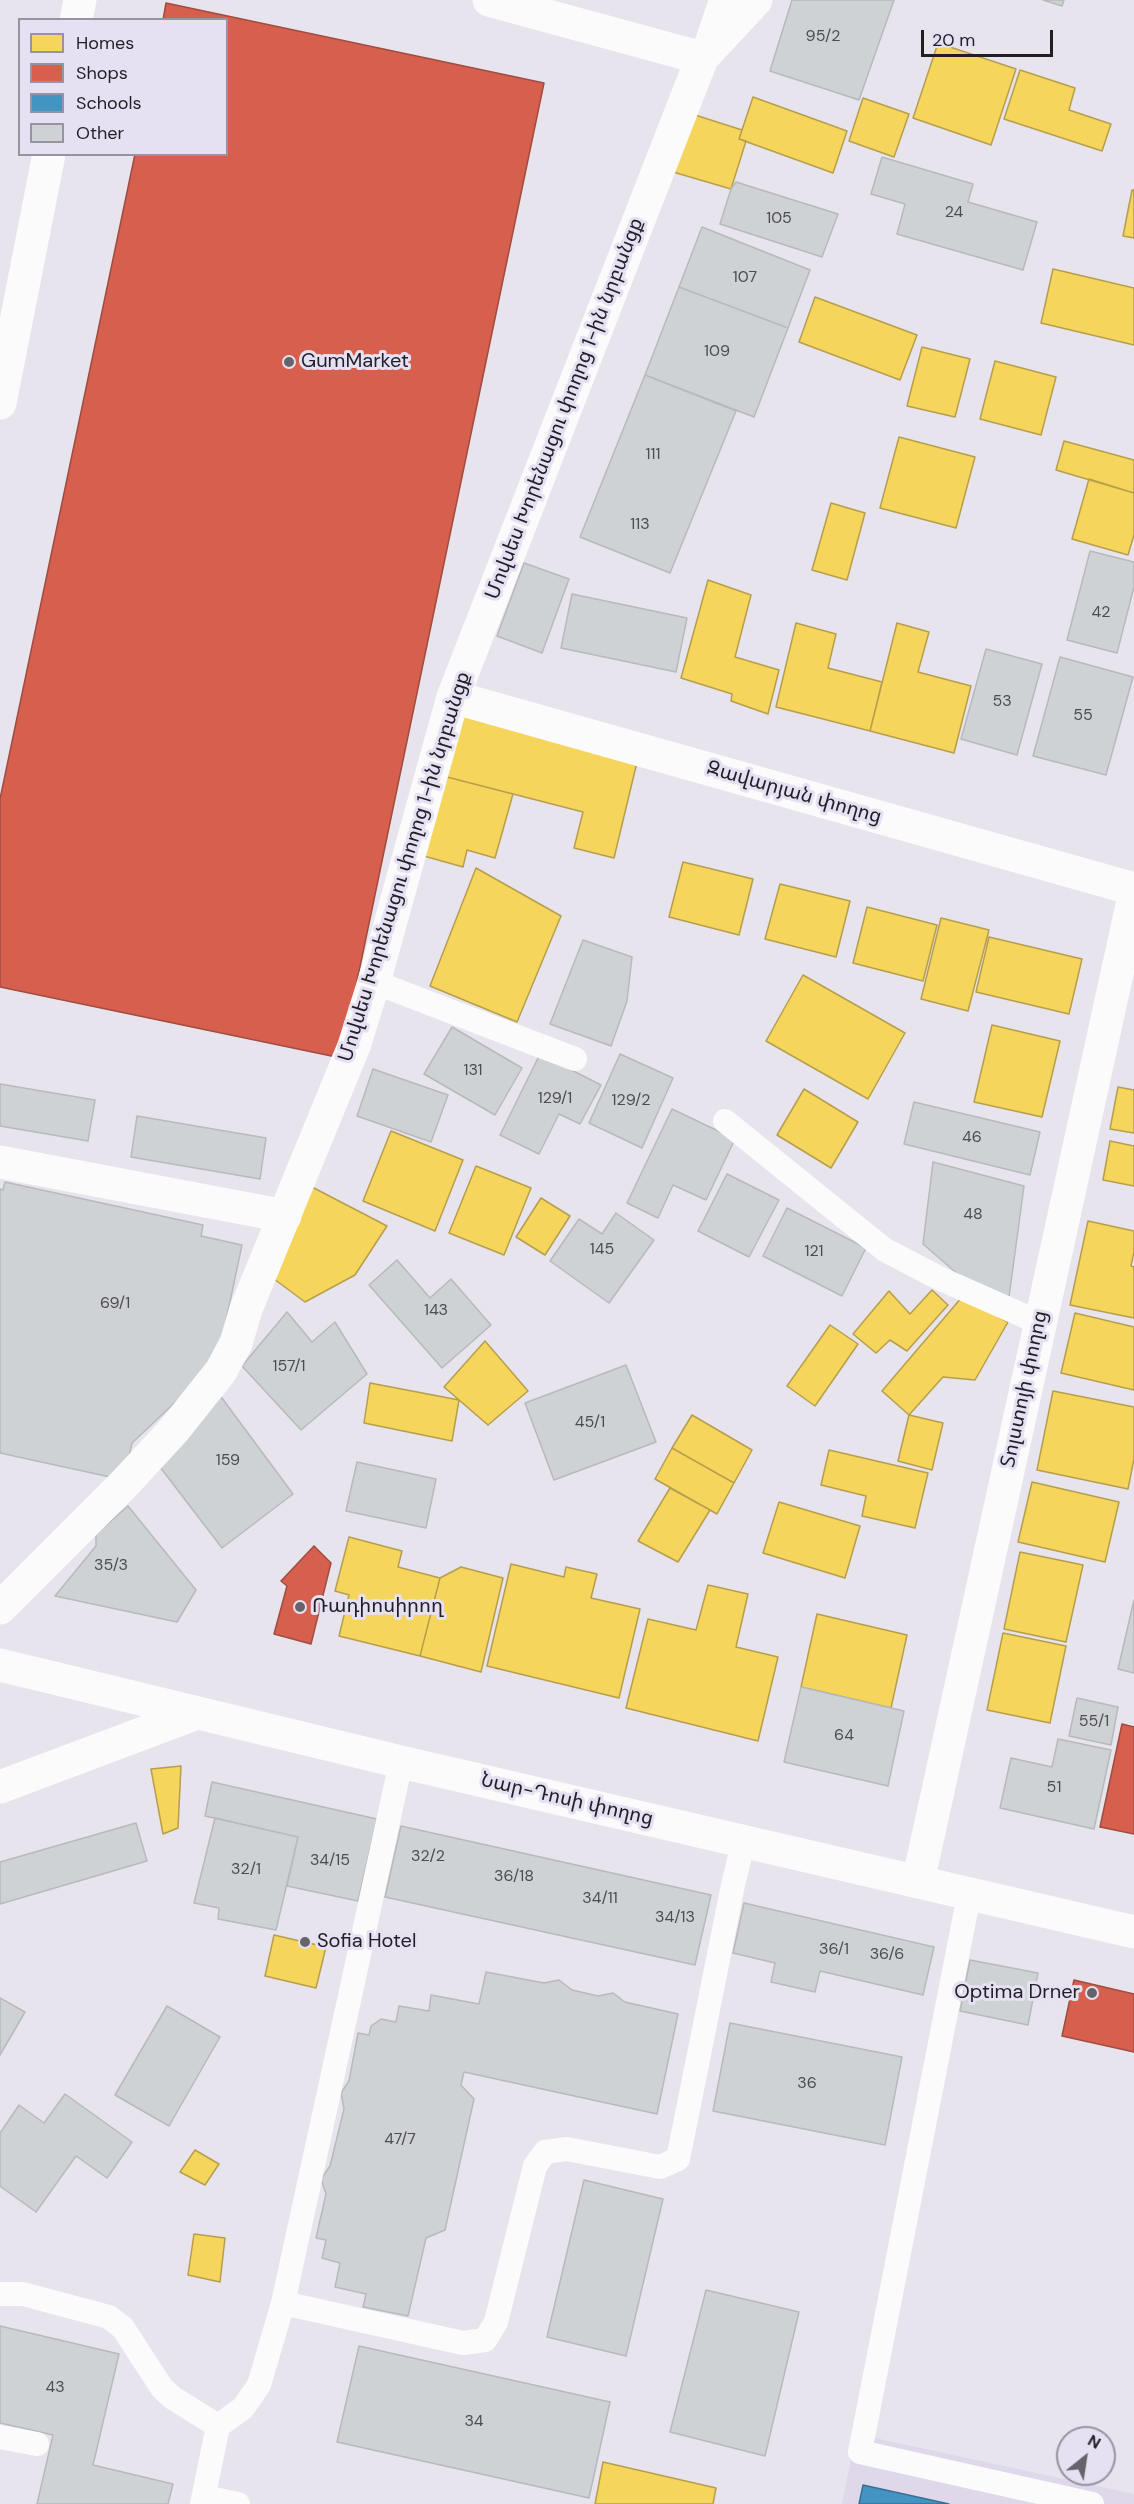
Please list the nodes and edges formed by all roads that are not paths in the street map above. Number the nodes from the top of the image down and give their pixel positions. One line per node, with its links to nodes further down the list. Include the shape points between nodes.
1 (60, 0): 6 (street)
2 (80, 0): 7 (street)
3 (489, 0): 8 (street)
4 (721, 0): 8 (lane)
5 (756, 0): 8 (street)
6 (56, 18)
7 (76, 18)
8 (702, 58): 13 (street, Մովսես Խորենացու փողոց 1-ին նրբանցք)
9 (31, 156): 11 (street)
10 (49, 156): 12 (street)
11 (0, 323)
12 (0, 403)
13 (453, 697): 14 (street, Զավարյան փողոց); 16 (street, Մովսես Խորենացու փողոց 1-ին նրբանցք)
14 (1134, 889)
15 (1134, 896): 21 (street, Տոլստոյի փողոց)
16 (374, 982): 17 (lane); 20 (street, Մովսես Խորենացու փողոց 1-ին նրբանցք, via 354,1046)
17 (575, 1059)
18 (725, 1121): 21 (lane, via 885,1250 941,1280)
19 (0, 1162): 20 (street)
20 (285, 1216): 22 (street, Մովսես Խորենացու փողոց 1-ին նրբանցք, via 236,1343 221,1371 132,1476)
21 (1040, 1323): 28 (street, Տոլստոյի փողոց)
22 (0, 1608)
23 (0, 1665): 24 (street, Նար-Դոսի փողոց)
24 (197, 1713): 25 (street, Նար-Դոսի փողոց); 26 (street)
25 (401, 1762): 27 (street, Նար-Դոսի փողոց); 32 (lane)
26 (0, 1787)
27 (744, 1840): 28 (street, Նար-Դոսի փողոց); 32 (lane, via 678,2159 660,2167 567,2149 545,2152 535,2166 496,2322 485,2340 463,2343)
28 (918, 1882): 29 (street, Նար-Դոսի փողոց)
29 (969, 1895): 30 (street, Նար-Դոսի փողոց); 38 (lane, via 860,2452)
30 (1134, 1932)
31 (0, 2294): 33 (lane, via 23,2294 109,2317 123,2328 162,2388)
32 (283, 2302): 33 (lane, via 259,2385 243,2408)
33 (218, 2426): 36 (lane)
34 (0, 2437): 35 (lane)
35 (37, 2444)
36 (203, 2501): 37 (lane)
37 (238, 2504)
38 (1092, 2504)

